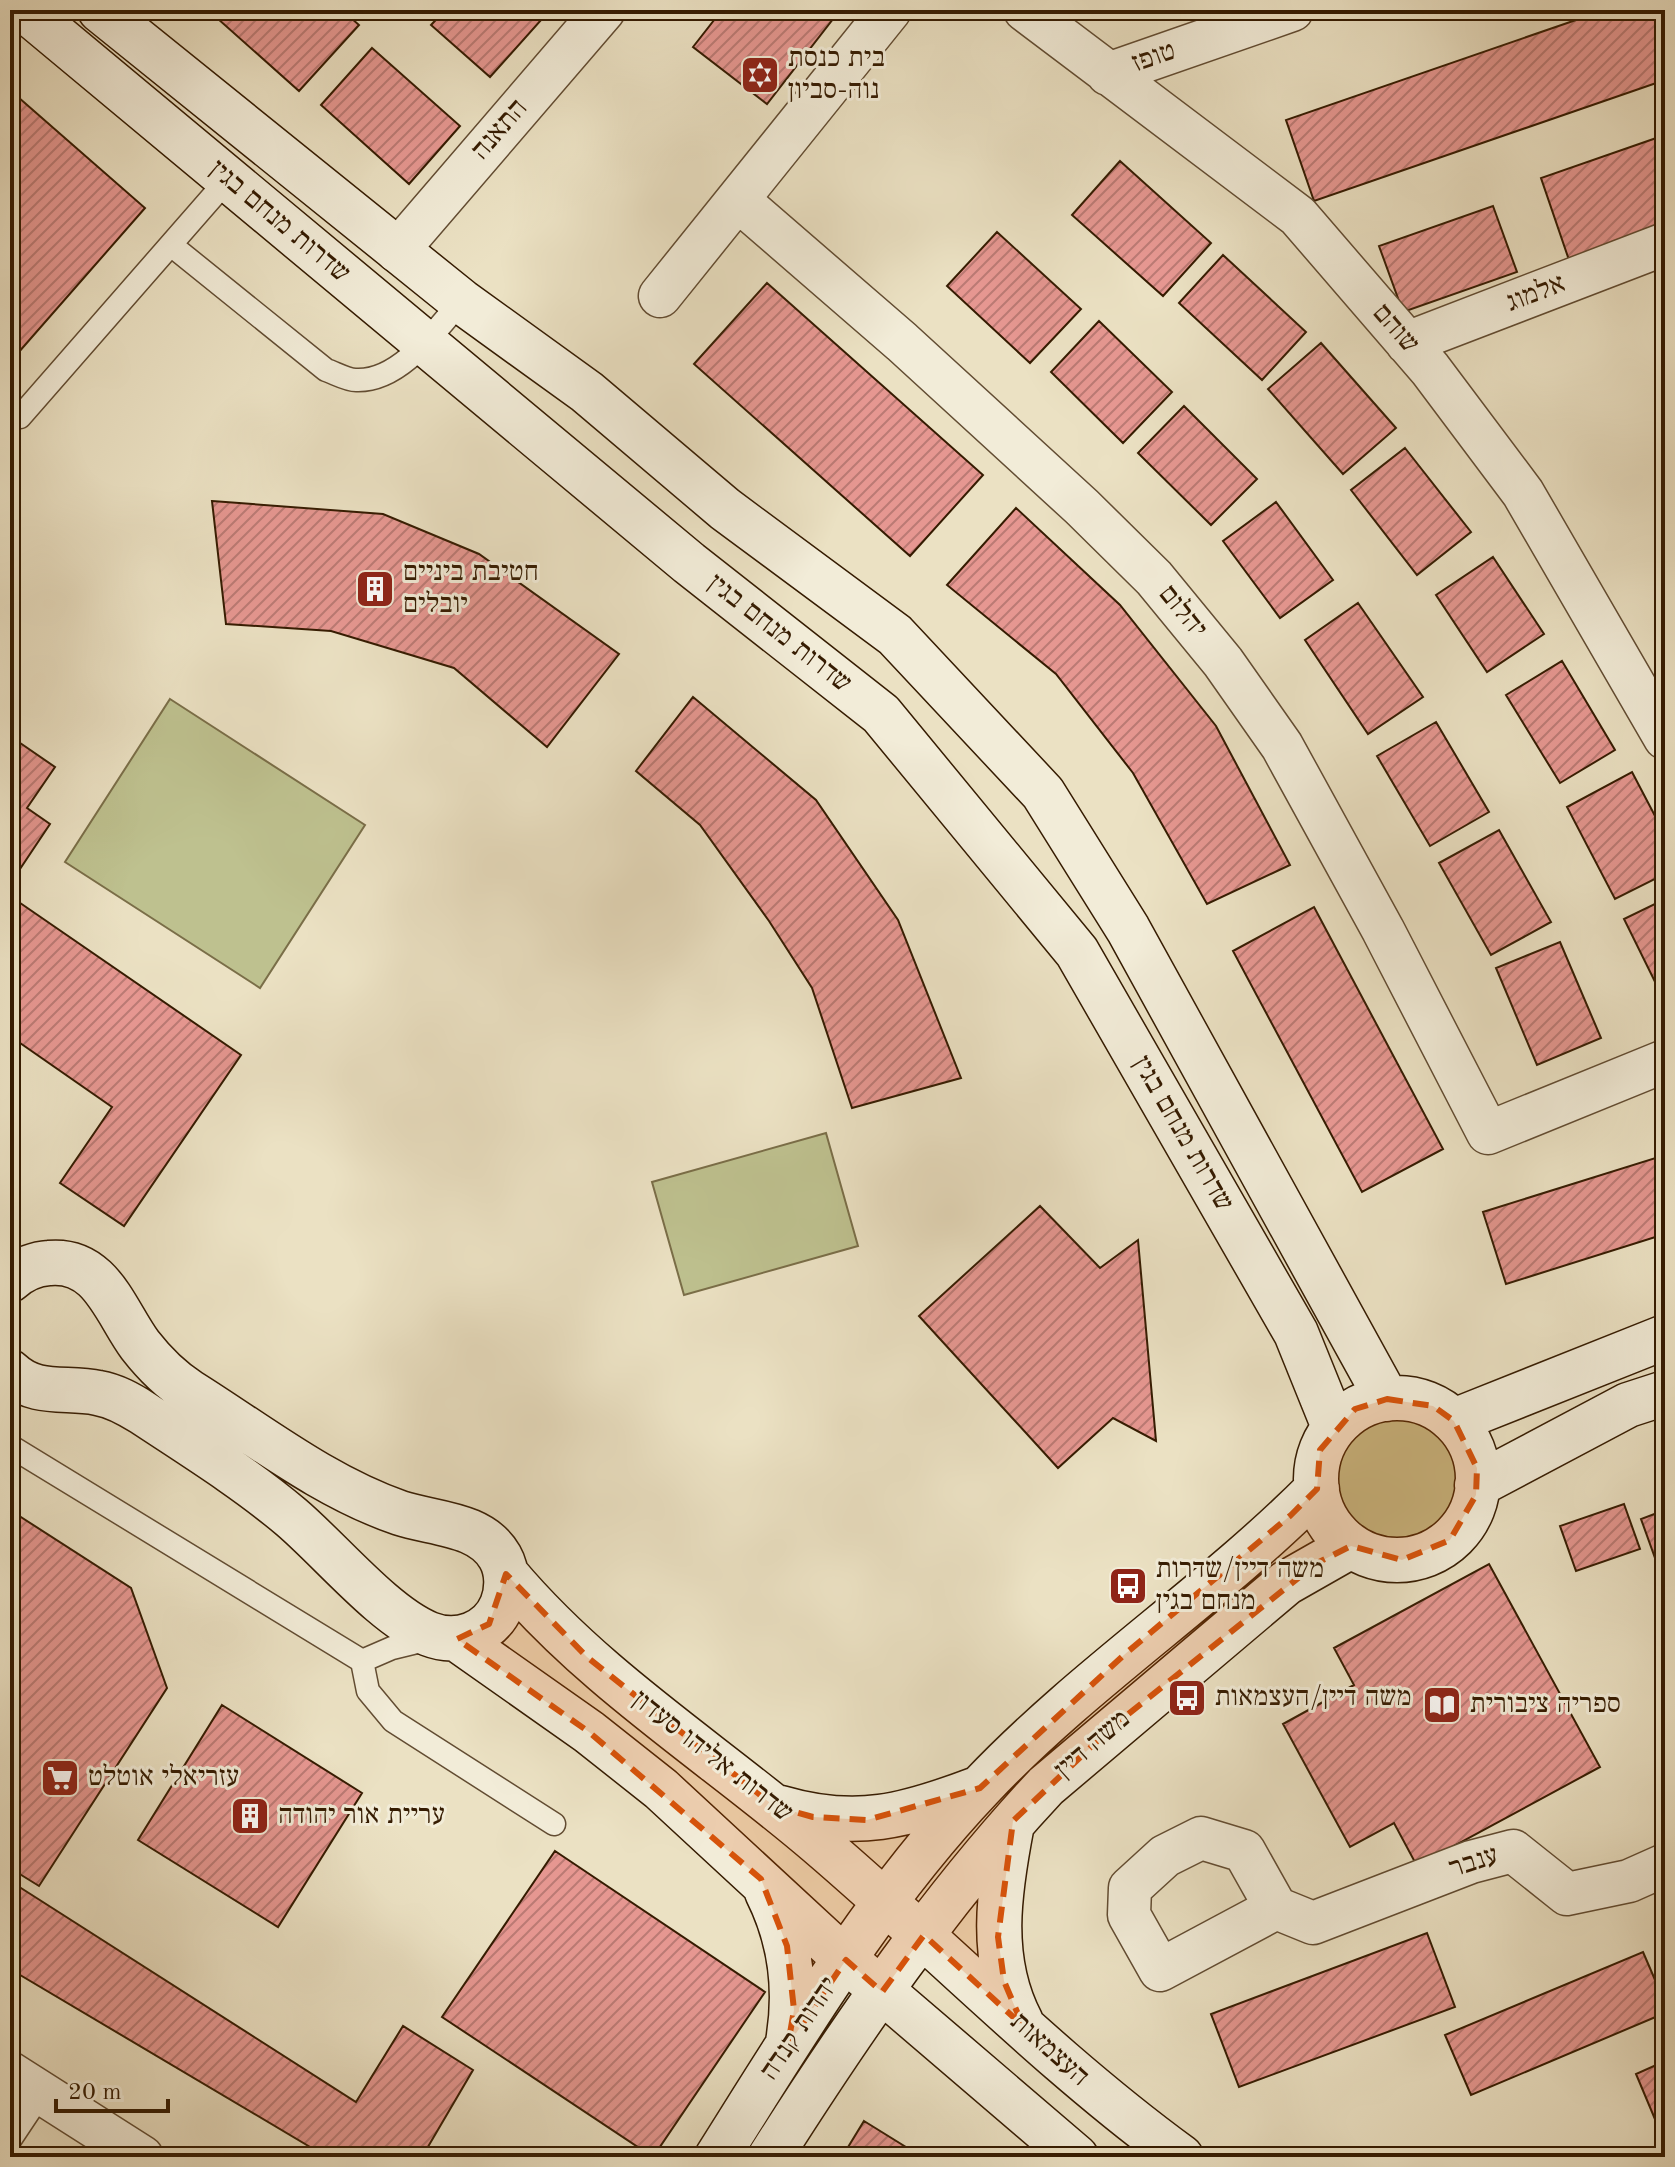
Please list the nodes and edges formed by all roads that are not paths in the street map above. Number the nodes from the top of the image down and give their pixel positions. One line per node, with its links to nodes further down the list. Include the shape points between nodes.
1 (25, 10): 8 (street, שדרות מנחם בגין)
2 (100, 10): 12 (street, שדרות מנחם בגין)
3 (604, 10): 12 (street, התאנה)
4 (890, 10): 9 (street)
5 (1025, 10): 7 (street, שוהם)
6 (1292, 10): 7 (street, טופז)
7 (1108, 74): 16 (street, שוהם, via 1298,216)
8 (228, 179): 11 (lane); 15 (street, שדרות מנחם בגין)
9 (738, 200): 13 (street); 19 (street, יהלום, via 1082,507 1154,578 1223,662 1282,746 1488,1133)
10 (1665, 244): 16 (street, אלמוג)
11 (171, 245): 15 (lane, via 326,370 356,380 388,373); 17 (lane)
12 (397, 251): 14 (street, שדרות מנחם בגין)
13 (660, 296)
14 (461, 301): 15 (lane); 24 (street, שדרות מנחם בגין, via 587,392 725,509 895,635 1043,793 1128,929)
15 (425, 343): 26 (street, שדרות מנחם בגין, via 689,563 881,714 1077,952 1296,1333)
16 (1407, 343): 18 (street, שוהם, via 1523,493)
17 (20, 417)
18 (1665, 738)
19 (1665, 1061)
20 (18, 1268): 31 (street, שדרות אליהו סעדון, via 54,1262 86,1270 109,1293 142,1346 183,1388 350,1491 398,1512 482,1537 500,1557)
21 (1665, 1337): 25 (street)
22 (10, 1372): 32 (street, שדרות אליהו סעדון, via 32,1387 101,1393 141,1412 289,1515 394,1611 421,1630)
23 (1665, 1393): 28 (street, via 1628,1405)
24 (1387, 1399): 25 (street, via 1433,1406); 26 (street, via 1355,1409)
25 (1454, 1421): 28 (street, via 1469,1443)
26 (1334, 1427): 29 (street, via 1320,1450)
27 (10, 1446): 33 (lane)
28 (1477, 1485): 30 (street, via 1467,1520 1428,1554 1402,1560 1375,1557)
29 (1317, 1489): 30 (street, via 1331,1527); 34 (street, משה דיין, via 1125,1654)
30 (1351, 1546): 36 (street, משה דיין, via 1286,1583 1111,1728)
31 (506, 1574): 32 (street, via 504,1601 495,1617 482,1630); 35 (street, שדרות אליהו סעדון, via 544,1620)
32 (447, 1638): 33 (lane, via 392,1648); 39 (street, שדרות אליהו סעדון, via 589,1732)
33 (362, 1661): 37 (lane, via 368,1691 393,1721)
34 (980, 1788): 35 (street, via 906,1814 867,1820 813,1817); 40 (street, משה דיין)
35 (774, 1806): 40 (street, שדרות אליהו סעדון)
36 (1013, 1821): 42 (street, משה דיין); 45 (street, via 998,1937 1010,2001)
37 (554, 1824)
38 (1665, 1865): 41 (street, ענבר, via 1629,1881 1567,1894 1513,1851 1313,1923)
39 (761, 1879): 43 (street, שדרות אליהו סעדון); 46 (street, via 789,1957 794,2010)
40 (887, 1903): 42 (street, שדרות אליהו סעדון); 43 (street, יהדות קנדה)
41 (1276, 1908)
42 (924, 1935): 44 (street, משה דיין); 45 (street, העצמאות)
43 (846, 1960): 44 (street); 46 (street, יהדות קנדה)
44 (882, 1992): 51 (street, יהדות קנדה); 52 (street)
45 (1023, 2026): 53 (street, העצמאות, via 1117,2110)
46 (788, 2045): 50 (street, יהדות קנדה)
47 (26, 2083): 48 (lane); 49 (street)
48 (10, 2140)
49 (142, 2157)
50 (717, 2157)
51 (770, 2157)
52 (1076, 2157)
53 (1181, 2157)

